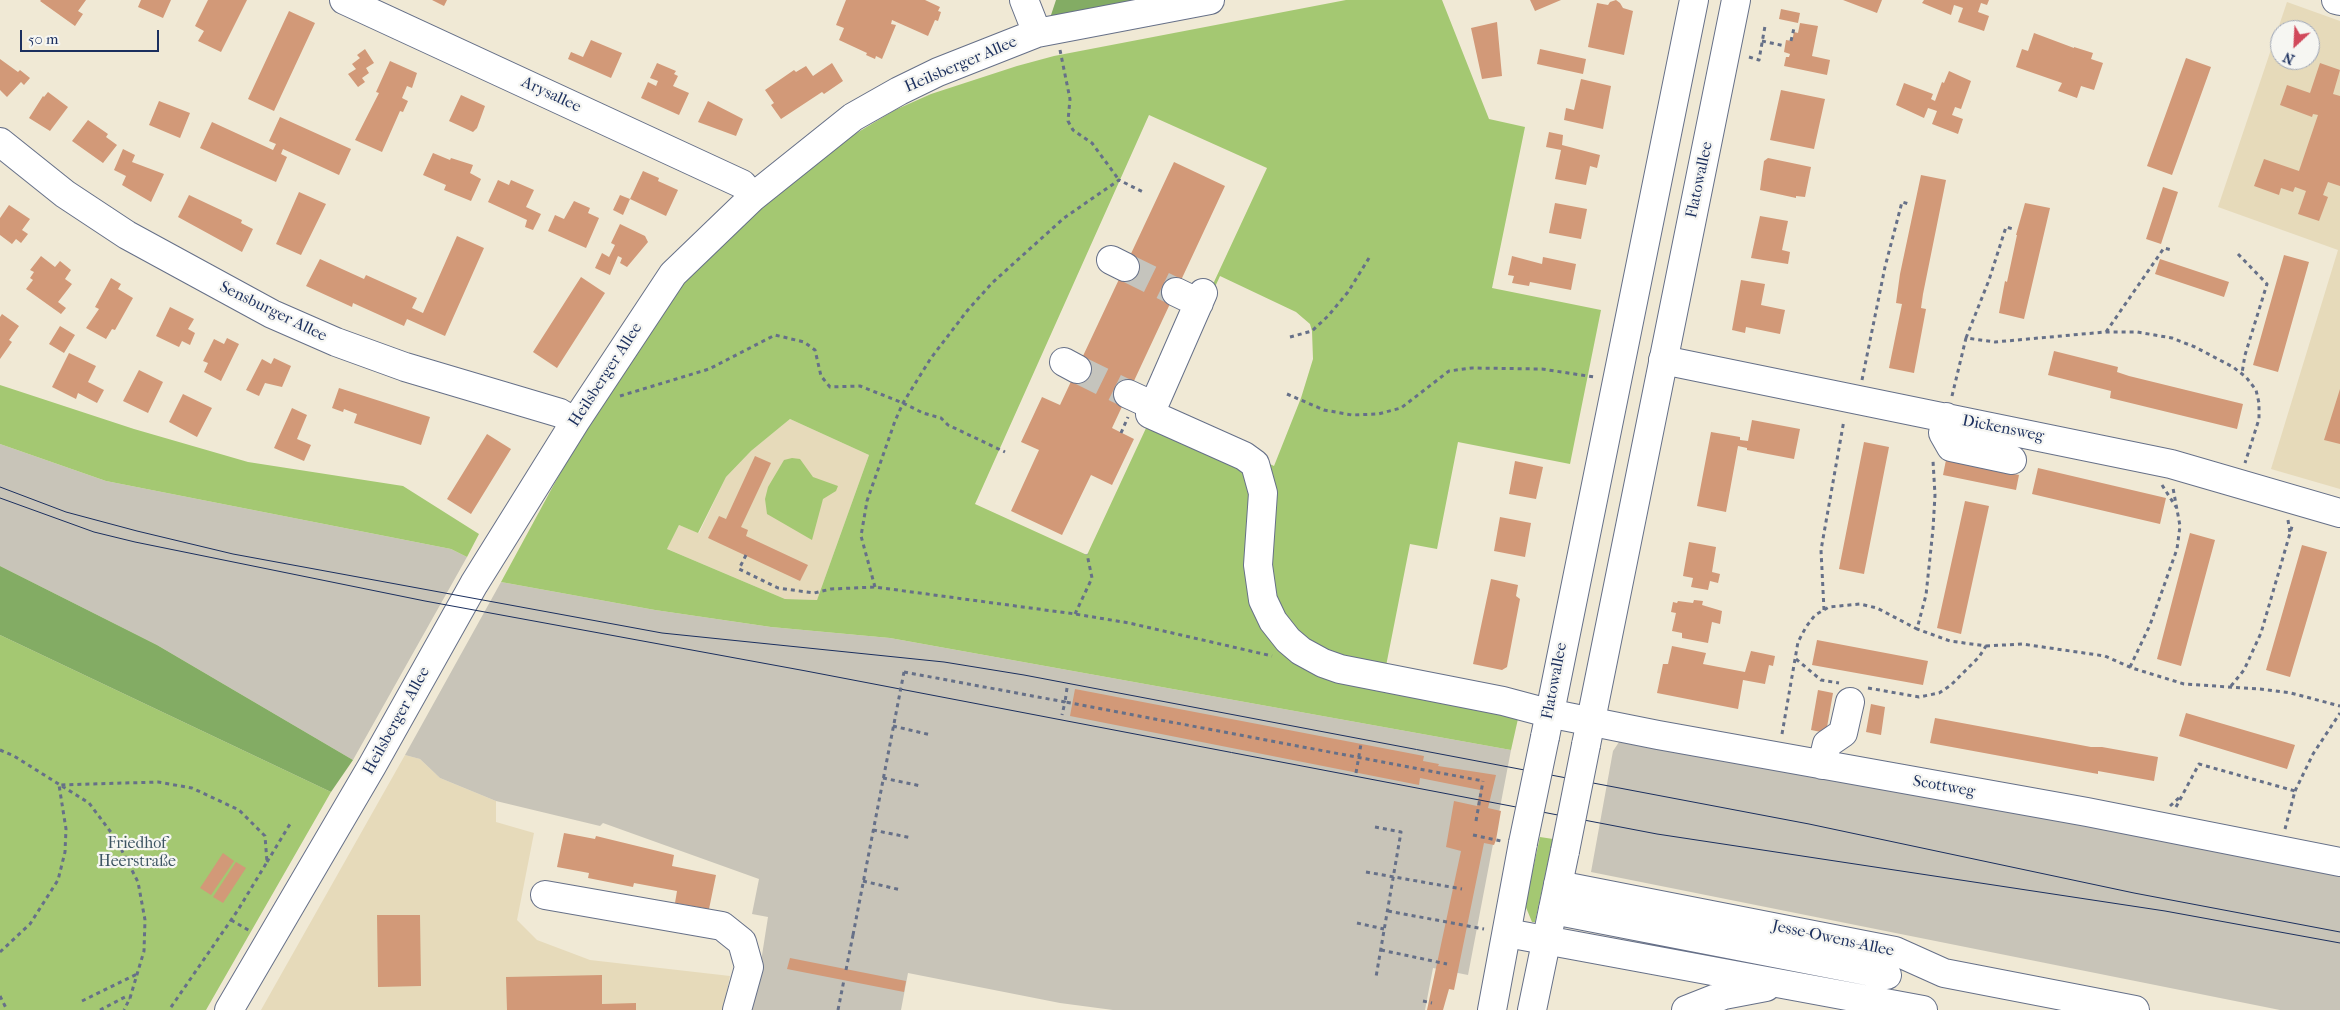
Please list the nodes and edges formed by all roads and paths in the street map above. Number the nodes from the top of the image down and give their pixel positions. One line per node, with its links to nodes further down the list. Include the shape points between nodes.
1 (344, 0): 19 (street, Arysallee, via 742,184)
2 (1024, 0): 10 (street)
3 (1210, 0): 10 (street, Heilsberger Allee)
4 (1694, 0): 29 (street, Flatowallee)
5 (1736, 0): 30 (street, Flatowallee)
6 (2336, 0): 7 (street)
7 (2340, 1)
8 (1765, 26): 11 (path)
9 (1794, 28): 12 (path)
10 (1037, 33): 19 (street, Heilsberger Allee, via 938,72 854,117)
11 (1762, 41): 13 (path); 15 (path, via 1759,60)
12 (1791, 41)
13 (1784, 46)
14 (1060, 50): 17 (path, via 1070,99 1068,120 1073,130 1092,143)
15 (1749, 57)
16 (0, 142): 40 (street, Sensburger Allee, via 65,194 127,235 272,314 336,342 560,413)
17 (1119, 180): 18 (path); 37 (path, via 1064,218 992,283 948,334)
18 (1143, 192)
19 (752, 196): 40 (street, Heilsberger Allee, via 673,274)
20 (1909, 204): 33 (path, via 1902,202)
21 (2013, 229): 28 (path, via 2006,227)
22 (2172, 250): 26 (path, via 2164,248)
23 (2238, 254): 31 (path, via 2267,284)
24 (1369, 258): 27 (path, via 1328,316 1312,331)
25 (1193, 296): 39 (street)
26 (2105, 332): 28 (path, via 1995,342); 31 (path, via 2137,332 2172,338 2195,347)
27 (1290, 336)
28 (1966, 338): 38 (path)
29 (1623, 353): 30 (street); 70 (street, Flatowallee)
30 (1663, 360): 38 (street, Dickensweg); 72 (street, Flatowallee)
31 (2242, 374): 45 (path, via 2256,390 2259,403 2259,419)
32 (1594, 377): 35 (path, via 1542,369 1472,368 1449,371 1401,408 1360,414 1324,410)
33 (1862, 382)
34 (1128, 394): 39 (street)
35 (1287, 394)
36 (611, 399): 37 (path, via 709,370 775,335 804,342 814,350 821,376 830,387 860,386)
37 (903, 403): 42 (path, via 941,418 948,425); 55 (path, via 879,462 861,536)
38 (1949, 408): 44 (street, via 1943,433 1951,447); 49 (street, Dickensweg, via 2171,464)
39 (1152, 410): 60 (street, via 1255,464 1263,493 1258,565 1263,600 1273,621)
40 (575, 422): 128 (street, Heilsberger Allee, via 474,584)
41 (1843, 424): 56 (path, via 1821,550)
42 (1005, 452)
43 (1933, 456): 58 (path, via 1933,529 1926,595)
44 (2012, 460)
45 (2244, 466)
46 (2159, 478): 48 (path)
47 (2174, 489): 48 (path)
48 (2178, 510): 62 (path, via 2180,526 2174,561)
49 (2340, 513)
50 (2289, 514): 52 (path)
51 (2293, 525): 52 (path)
52 (2290, 534): 63 (path, via 2260,633 2244,670)
53 (1086, 554): 57 (path, via 1092,578)
54 (746, 556): 55 (path, via 740,569 778,588 814,593 831,589)
55 (875, 588): 57 (path)
56 (1824, 610): 58 (path, via 1860,604 1877,608); 61 (path, via 1806,627 1798,642)
57 (1075, 614): 60 (path, via 1129,623 1275,657 1289,657)
58 (1918, 629): 59 (path, via 1950,641)
59 (1986, 646): 62 (path, via 2022,644 2052,648 2105,656); 65 (path, via 1951,685 1939,693 1919,697)
60 (1301, 652): 70 (street, Scottweg, via 1340,669 1503,701)
61 (1795, 659): 65 (path, via 1821,680); 74 (path)
62 (2130, 667): 63 (path, via 2184,684)
63 (2231, 686): 67 (path, via 2291,693)
64 (1067, 688): 66 (path)
65 (1852, 691): 78 (street, via 1843,733 1827,744)
66 (1065, 702): 69 (path); 71 (path, bridge, via 904,672); 77 (path)
67 (2340, 706)
68 (2340, 713): 83 (path, via 2313,754)
69 (1062, 715)
70 (1546, 725): 72 (street, Scottweg); 92 (street, Flatowallee, bridge)
71 (894, 726): 73 (path); 80 (path, bridge)
72 (1588, 733): 78 (street, Scottweg); 101 (street, Flatowallee, bridge)
73 (930, 736)
74 (1781, 739)
75 (1361, 744): 77 (path)
76 (0, 750): 81 (path)
77 (1359, 758): 79 (path); 85 (path, bridge, via 1483,781)
78 (1822, 765): 93 (street, Scottweg)
79 (1356, 772)
80 (883, 778): 82 (path); 89 (path, bridge)
81 (59, 786): 94 (path, via 158,782 192,788 239,810 265,836); 110 (path, via 66,829 65,852 58,880 30,924); 114 (path, via 89,803 116,839 138,882 145,920 144,951)
82 (922, 786)
83 (2295, 791): 84 (path, via 2199,764); 87 (path)
84 (2179, 801)
85 (1476, 821)
86 (290, 824): 94 (path)
87 (2286, 825)
88 (1375, 827): 96 (path, via 1401,832)
89 (873, 830): 91 (path); 97 (path, bridge)
90 (1473, 835): 92 (path)
91 (912, 838)
92 (1514, 842): 106 (street, Flatowallee)
93 (2338, 854)
94 (266, 862): 103 (path)
95 (1366, 872): 96 (path)
96 (1394, 876): 98 (path); 102 (path)
97 (863, 881): 99 (path); 113 (path, bridge)
98 (1462, 889)
99 (902, 890)
100 (545, 895): 129 (street, via 722,926 742,942 749,967)
101 (1556, 898): 108 (street, Flatowallee); 111 (street, Jesse-Owens-Allee)
102 (1388, 911): 105 (path); 106 (path)
103 (231, 920): 107 (path); 127 (path)
104 (1357, 923): 105 (path)
105 (1384, 929): 109 (path)
106 (1496, 931): 108 (street); 131 (street, Flatowallee)
107 (251, 932)
108 (1546, 940): 117 (street); 132 (street, Flatowallee)
109 (1381, 950): 112 (path); 115 (path)
110 (0, 952)
111 (1891, 963): 122 (street); 135 (street, Jesse-Owens-Allee)
112 (1448, 964)
113 (846, 970)
114 (139, 972): 119 (path); 120 (path)
115 (1376, 977)
116 (844, 980): 130 (path)
117 (1795, 987): 122 (street); 133 (street, via 1741,991)
118 (0, 996): 124 (path)
119 (130, 998): 125 (path, via 125,997); 126 (path)
120 (82, 1001)
121 (1423, 1001): 123 (path)
122 (1881, 1002): 134 (street)
123 (1432, 1003)
124 (7, 1010)
125 (100, 1010)
126 (124, 1010)
127 (169, 1010)
128 (229, 1010)
129 (737, 1010)
130 (838, 1010)
131 (1492, 1010)
132 (1532, 1010)
133 (1686, 1010)
134 (1923, 1010)
135 (2135, 1010)

